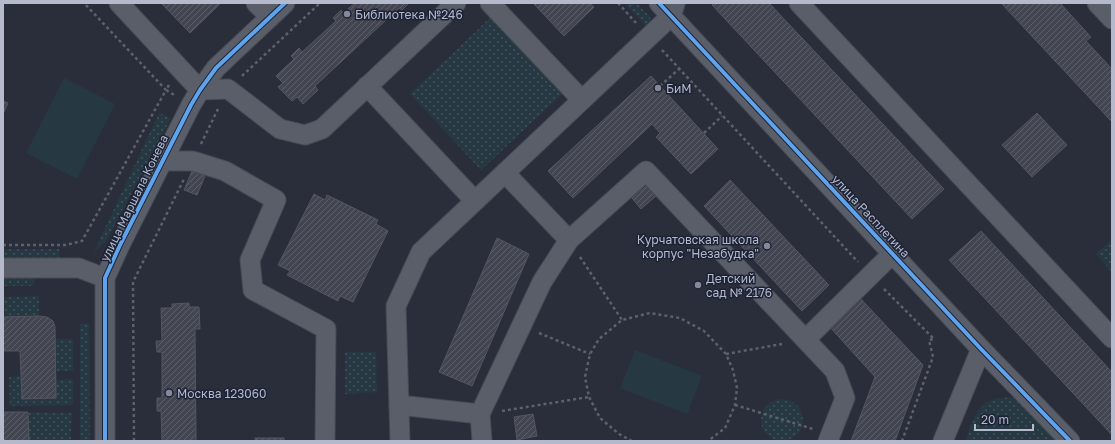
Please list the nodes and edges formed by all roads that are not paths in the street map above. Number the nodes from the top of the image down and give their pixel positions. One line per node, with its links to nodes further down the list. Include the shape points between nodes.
1 (119, 3): 12 (street)
2 (256, 3): 9 (street)
3 (285, 3): 9 (street, улица Маршала Конева)
4 (456, 3): 11 (street)
5 (490, 3): 13 (street)
6 (799, 3): 21 (street)
7 (1097, 3): 10 (street)
8 (669, 7): 13 (street, via 649,36); 18 (street, улица Расплетина)
9 (270, 17): 12 (street, улица Маршала Конева, via 216,68)
10 (1112, 19)
11 (367, 86): 12 (street, via 322,129 305,135 280,129 228,89); 16 (street)
12 (200, 90): 14 (street, улица Маршала Конева)
13 (582, 100): 15 (street)
14 (163, 161): 20 (street, улица Маршала Конева); 28 (street, via 193,161 225,172 276,200 250,260 253,290 326,329)
15 (505, 173): 16 (street); 17 (street)
16 (475, 201): 24 (street, via 421,252 396,306)
17 (569, 240): 22 (street, via 646,171); 25 (street, via 542,282)
18 (892, 254): 22 (street); 23 (street, улица Расплетина)
19 (3, 268): 20 (street, via 79,268)
20 (106, 278): 27 (street, улица Маршала Конева)
21 (1112, 338)
22 (806, 339): 26 (street, via 835,371 845,398)
23 (981, 349): 31 (street); 32 (street, улица Расплетина)
24 (399, 405): 25 (street); 29 (street)
25 (480, 414): 30 (street)
26 (829, 438)
27 (105, 441)
28 (325, 441)
29 (400, 441)
30 (482, 441)
31 (943, 441)
32 (1070, 441)

